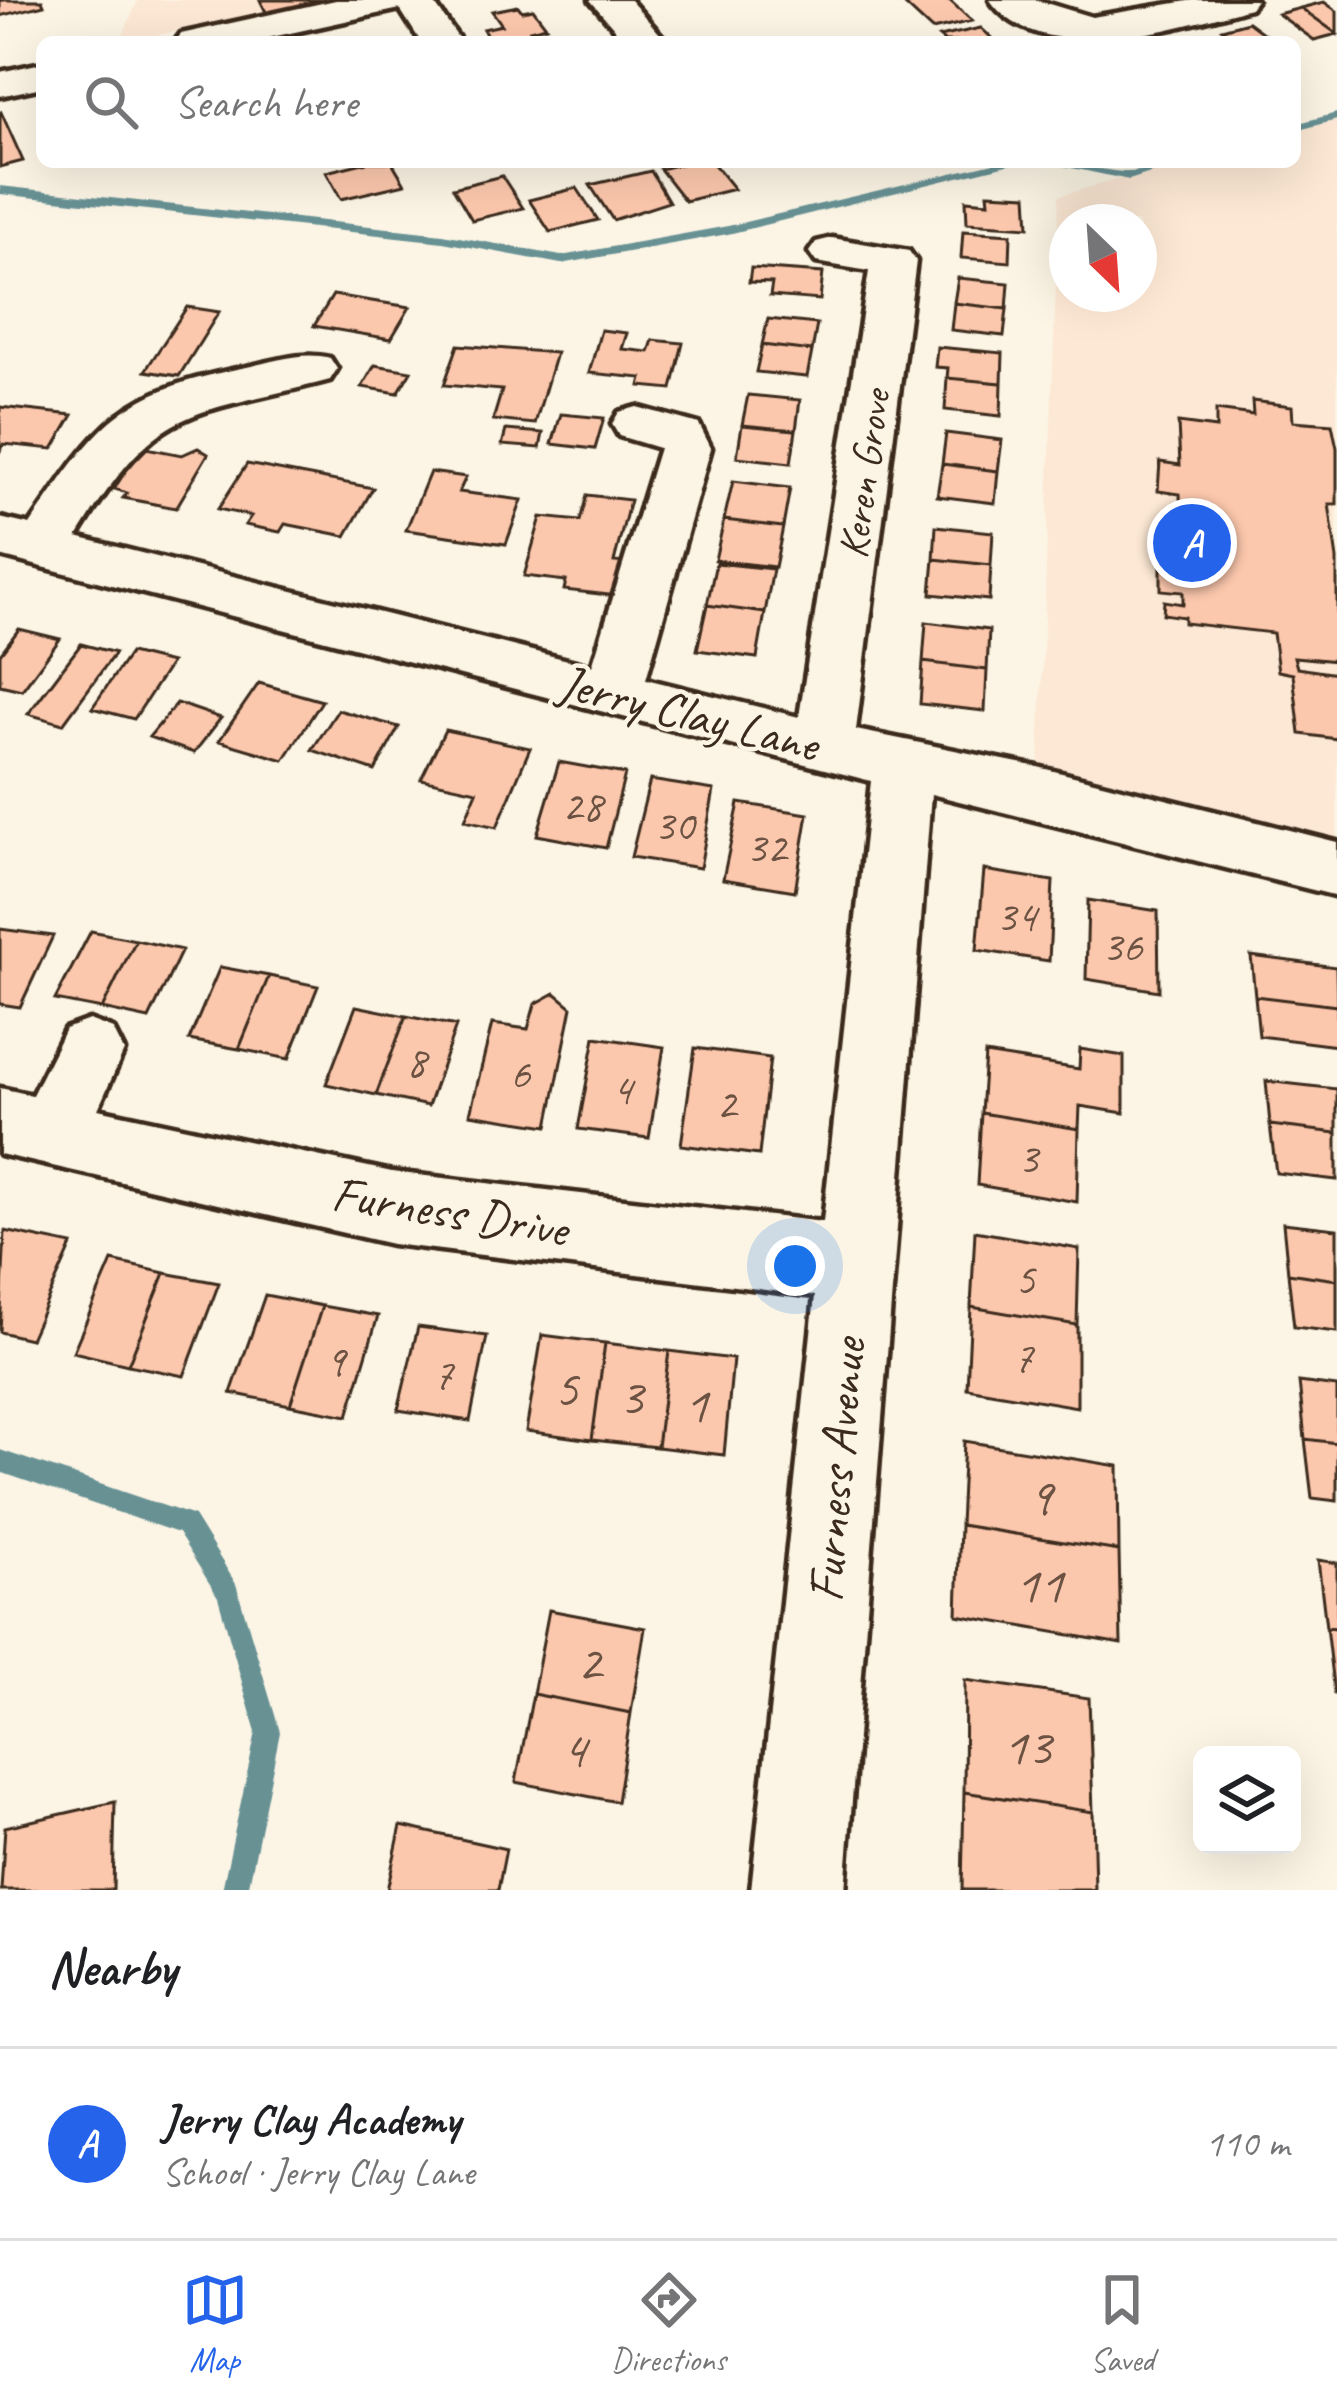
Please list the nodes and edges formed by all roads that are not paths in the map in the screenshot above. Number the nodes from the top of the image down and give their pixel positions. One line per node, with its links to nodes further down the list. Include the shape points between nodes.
1 (389, 0): 6 (street)
2 (413, 0): 7 (street)
3 (609, 0): 8 (street)
4 (1009, 0): 5 (street, via 1056,27 1095,32)
5 (1237, 0)
6 (205, 27)
7 (437, 36)
8 (642, 36)
9 (36, 76): 10 (street)
10 (0, 84)
11 (832, 252): 16 (street, Keren Grove, via 893,261)
12 (313, 369): 14 (street, Jerry Clay Lane, via 144,419)
13 (637, 424): 15 (street, via 664,427 685,448)
14 (22, 542): 15 (street, Jerry Clay Lane)
15 (613, 693): 16 (street, Jerry Clay Lane)
16 (824, 747): 17 (street, Jerry Clay Lane)
17 (903, 764): 18 (street, Jerry Clay Lane); 21 (street, Furness Avenue)
18 (1337, 869)
19 (88, 1051): 20 (street, Furness Drive)
20 (26, 1126): 21 (street, Furness Drive, via 392,1208)
21 (853, 1263): 22 (street, Furness Avenue)
22 (798, 1890)

